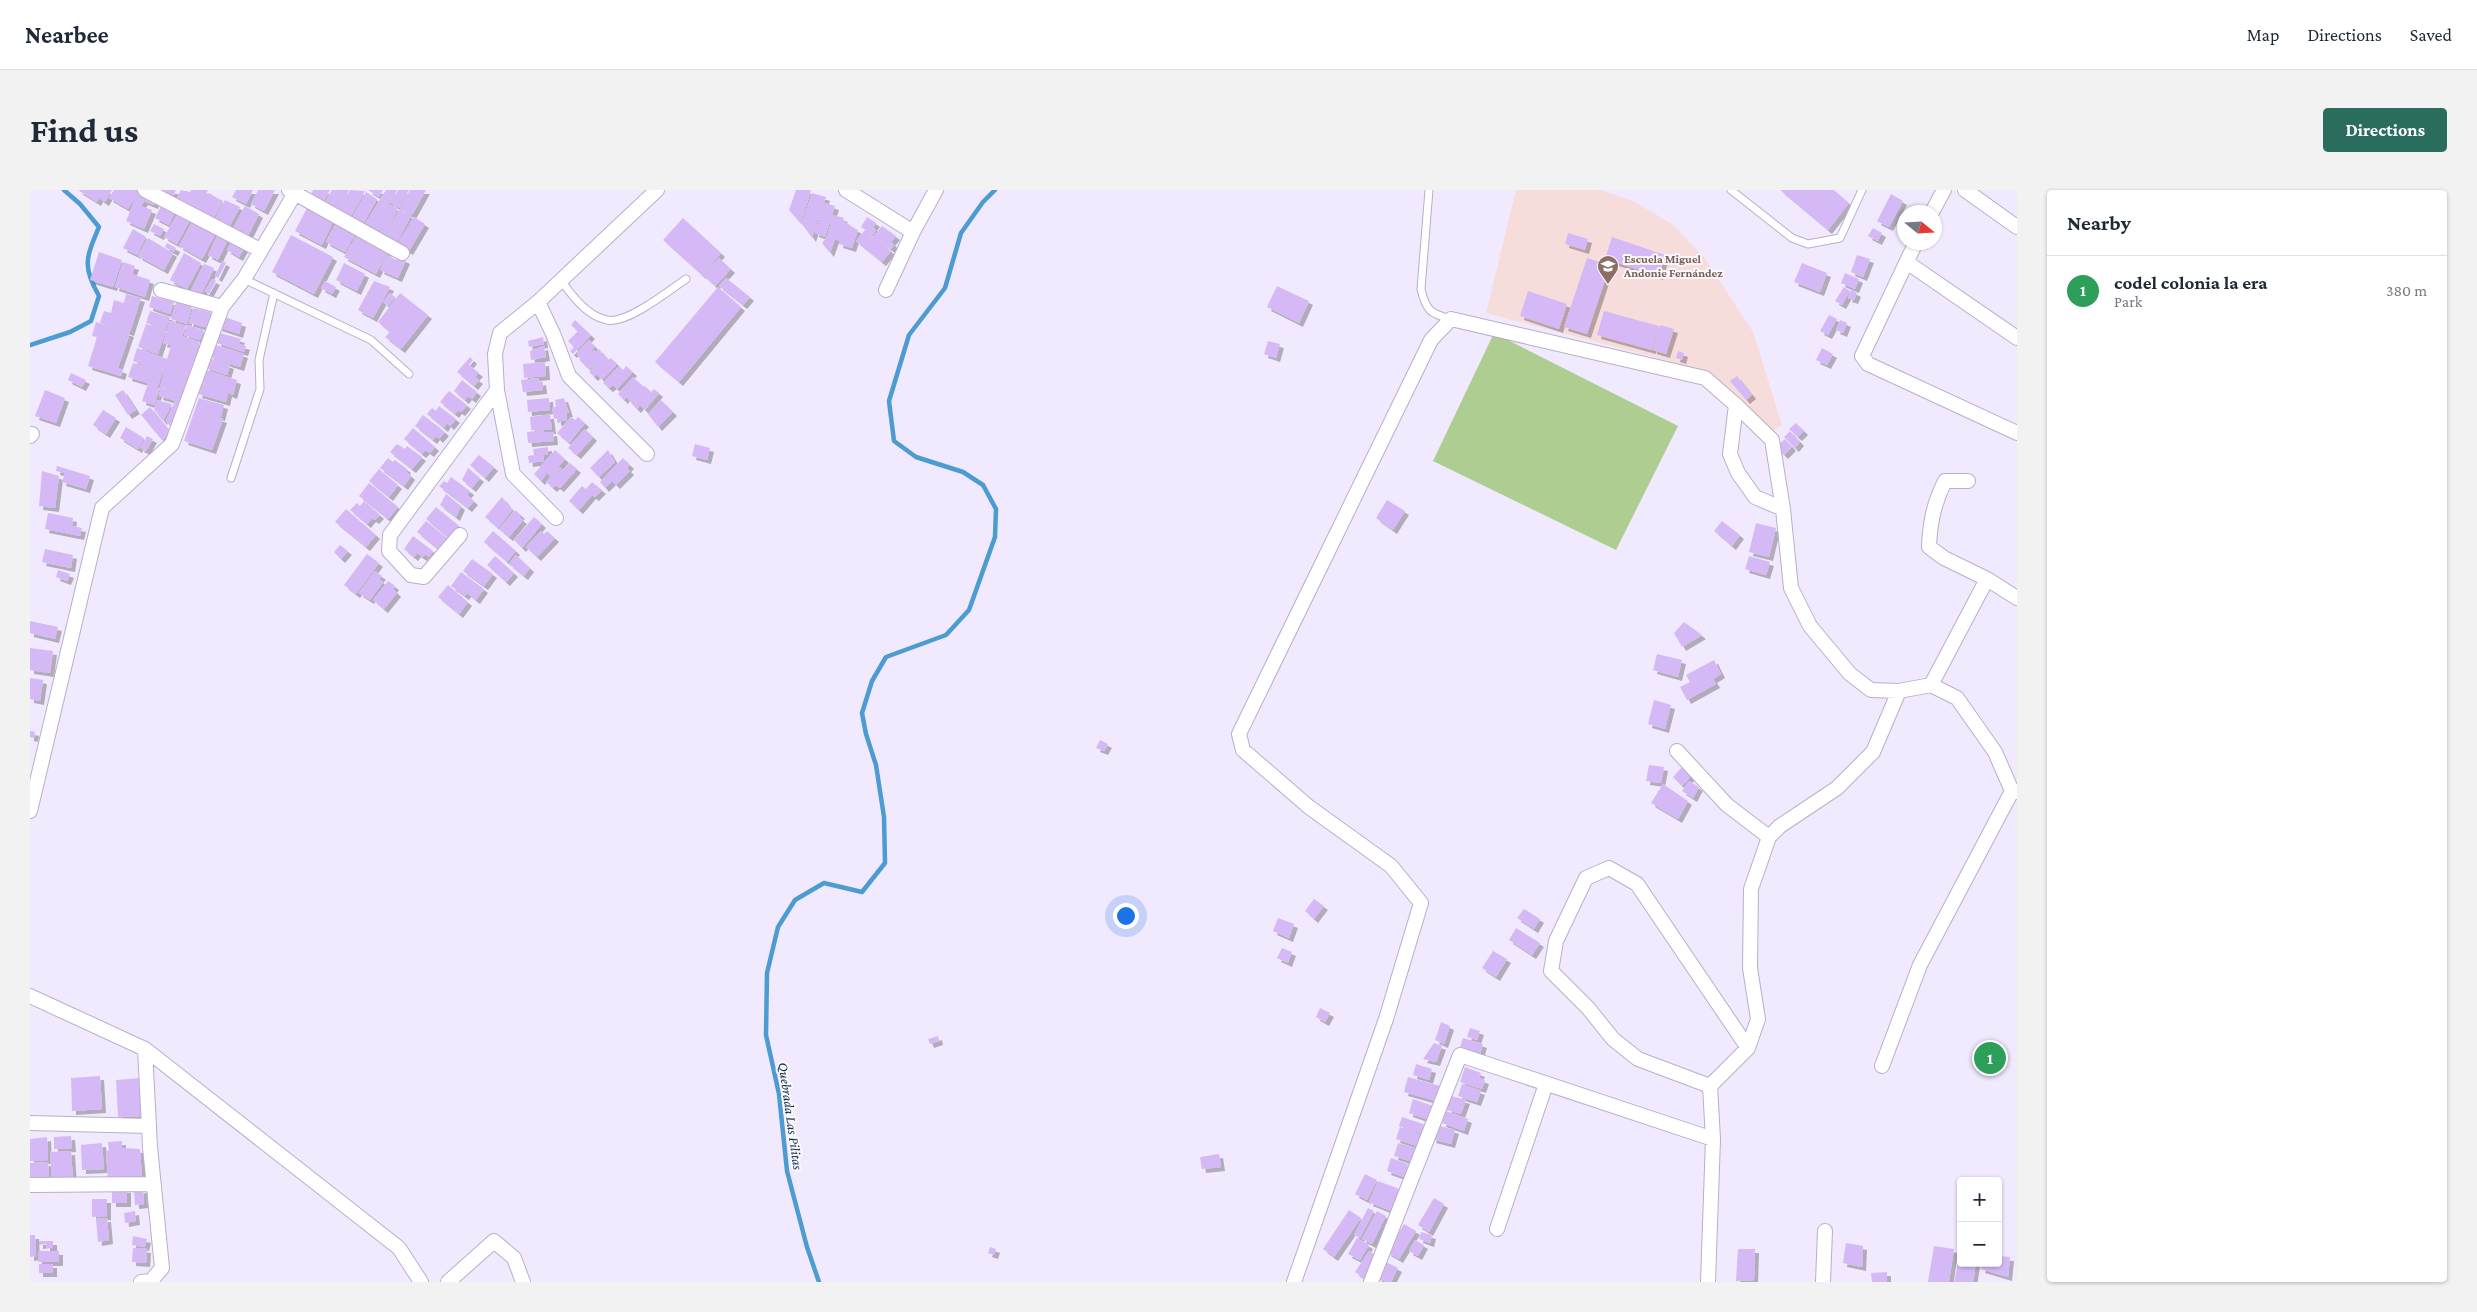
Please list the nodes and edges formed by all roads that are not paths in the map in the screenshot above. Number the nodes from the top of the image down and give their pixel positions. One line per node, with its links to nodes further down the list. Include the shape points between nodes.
1 (145, 190): 14 (street)
2 (657, 190): 20 (street)
3 (846, 190): 13 (street)
4 (936, 190): 13 (street)
5 (1429, 190): 26 (lane, via 1421,289 1424,302 1433,314)
6 (1731, 190): 7 (lane, via 1792,238 1808,244 1840,238)
7 (1862, 190)
8 (1944, 190): 11 (street)
9 (1965, 190): 12 (street)
10 (294, 191): 14 (street); 16 (street)
11 (1936, 205)
12 (2017, 227)
13 (913, 232): 22 (street)
14 (260, 250): 18 (street)
15 (1913, 250): 17 (street)
16 (402, 254)
17 (1908, 264): 27 (street); 31 (street, via 1862,356 1868,364)
18 (244, 279): 23 (lane); 25 (street)
19 (686, 279): 20 (lane, via 627,317 609,321 593,315)
20 (561, 280): 24 (street)
21 (161, 290): 25 (street)
22 (886, 290)
23 (274, 293): 28 (lane, via 371,340); 33 (lane, via 259,360 260,389)
24 (538, 302): 29 (street, via 500,333 495,354); 32 (street, via 569,376)
25 (222, 307): 43 (street, via 172,444 102,508)
26 (1451, 319): 30 (street, via 1704,378); 64 (street, via 1431,340 1239,734 1243,750 1309,807 1391,866 1421,903 1386,1019)
27 (2017, 338)
28 (409, 374)
29 (497, 390): 36 (street, via 513,474); 37 (street, via 390,535 389,551 411,575 424,577)
30 (1736, 405): 35 (street, via 1772,440); 35 (street, via 1730,454 1738,473 1755,497)
31 (2017, 433)
32 (647, 454)
33 (231, 478)
34 (1968, 481): 38 (street, via 1945,480 1935,501 1929,548)
35 (1783, 509): 41 (street, via 1791,588 1810,626 1850,674 1871,690)
36 (556, 518)
37 (460, 535)
38 (1988, 579): 39 (street); 40 (street)
39 (2017, 598)
40 (1931, 685): 41 (street); 44 (street, via 1956,698 1995,752)
41 (1899, 691): 46 (street, via 1873,752 1837,788)
42 (1677, 751): 46 (street, via 1727,805)
43 (33, 781): 45 (street)
44 (2014, 792): 50 (street, via 1920,966)
45 (30, 811)
46 (1769, 837): 48 (street, via 1751,889 1750,968 1758,1019)
47 (30, 996): 49 (street)
48 (1748, 1048): 52 (street); 52 (street, via 1637,884 1609,868 1586,878 1556,941 1552,971 1613,1039 1638,1059)
49 (145, 1049): 54 (street); 61 (street, via 399,1248)
50 (1882, 1066)
51 (1546, 1084): 55 (street); 58 (street); 65 (street, via 1460,1055)
52 (1710, 1086): 55 (street)
53 (30, 1123): 54 (street)
54 (149, 1126): 56 (street)
55 (1713, 1139): 66 (street)
56 (154, 1184): 57 (street); 60 (street, via 162,1268 151,1281)
57 (30, 1185)
58 (1497, 1228)
59 (1826, 1231): 67 (street)
60 (141, 1282)
61 (421, 1282)
62 (448, 1282): 63 (street, via 494,1242 514,1258)
63 (523, 1282)
64 (1294, 1282)
65 (1371, 1282)
66 (1708, 1282)
67 (1823, 1282)

